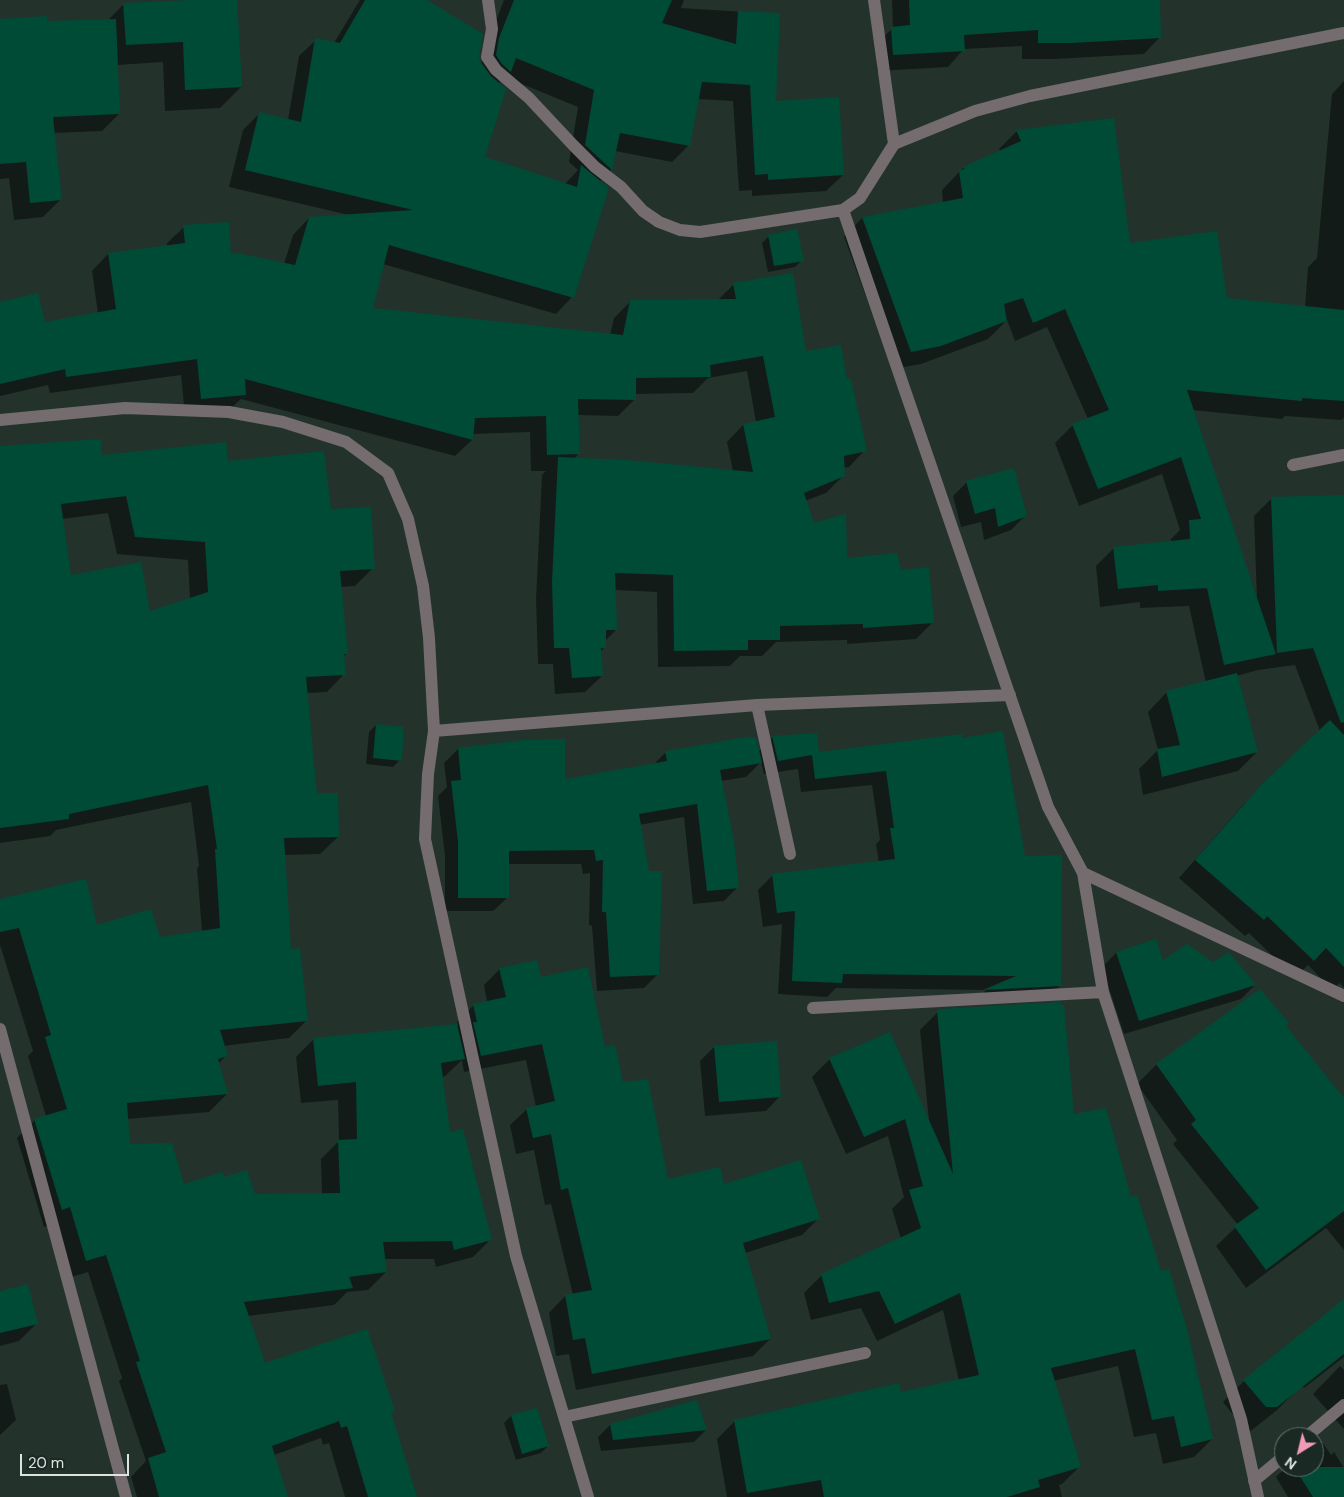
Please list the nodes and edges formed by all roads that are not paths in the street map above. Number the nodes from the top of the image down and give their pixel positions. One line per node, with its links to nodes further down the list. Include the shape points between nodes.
1 (488, 0): 5 (street, via 492,29 487,57 496,70 529,98 590,162 659,222 680,230 700,232)
2 (874, 0): 4 (street)
3 (1344, 33): 4 (street, via 1030,96 975,111)
4 (894, 144): 5 (street, via 860,198)
5 (843, 210): 9 (street)
6 (0, 420): 11 (street, via 125,408 229,412 283,422 346,442 388,473 408,519 423,586)
7 (1344, 455): 8 (street)
8 (1293, 465)
9 (1010, 695): 10 (street); 13 (street, via 1048,806)
10 (757, 705): 11 (street); 12 (street)
11 (434, 731): 20 (street, via 428,774 426,839 516,1256)
12 (790, 854)
13 (1083, 874): 14 (street); 15 (street)
14 (1103, 992): 16 (street); 23 (street, via 1241,1419)
15 (1344, 996)
16 (813, 1008)
17 (0, 1029): 24 (street)
18 (866, 1353): 20 (street)
19 (1344, 1405): 21 (street)
20 (564, 1417): 25 (street)
21 (1318, 1427)
22 (1274, 1464): 23 (street)
23 (1254, 1481): 26 (street)
24 (126, 1497)
25 (588, 1497)
26 (1258, 1497)

